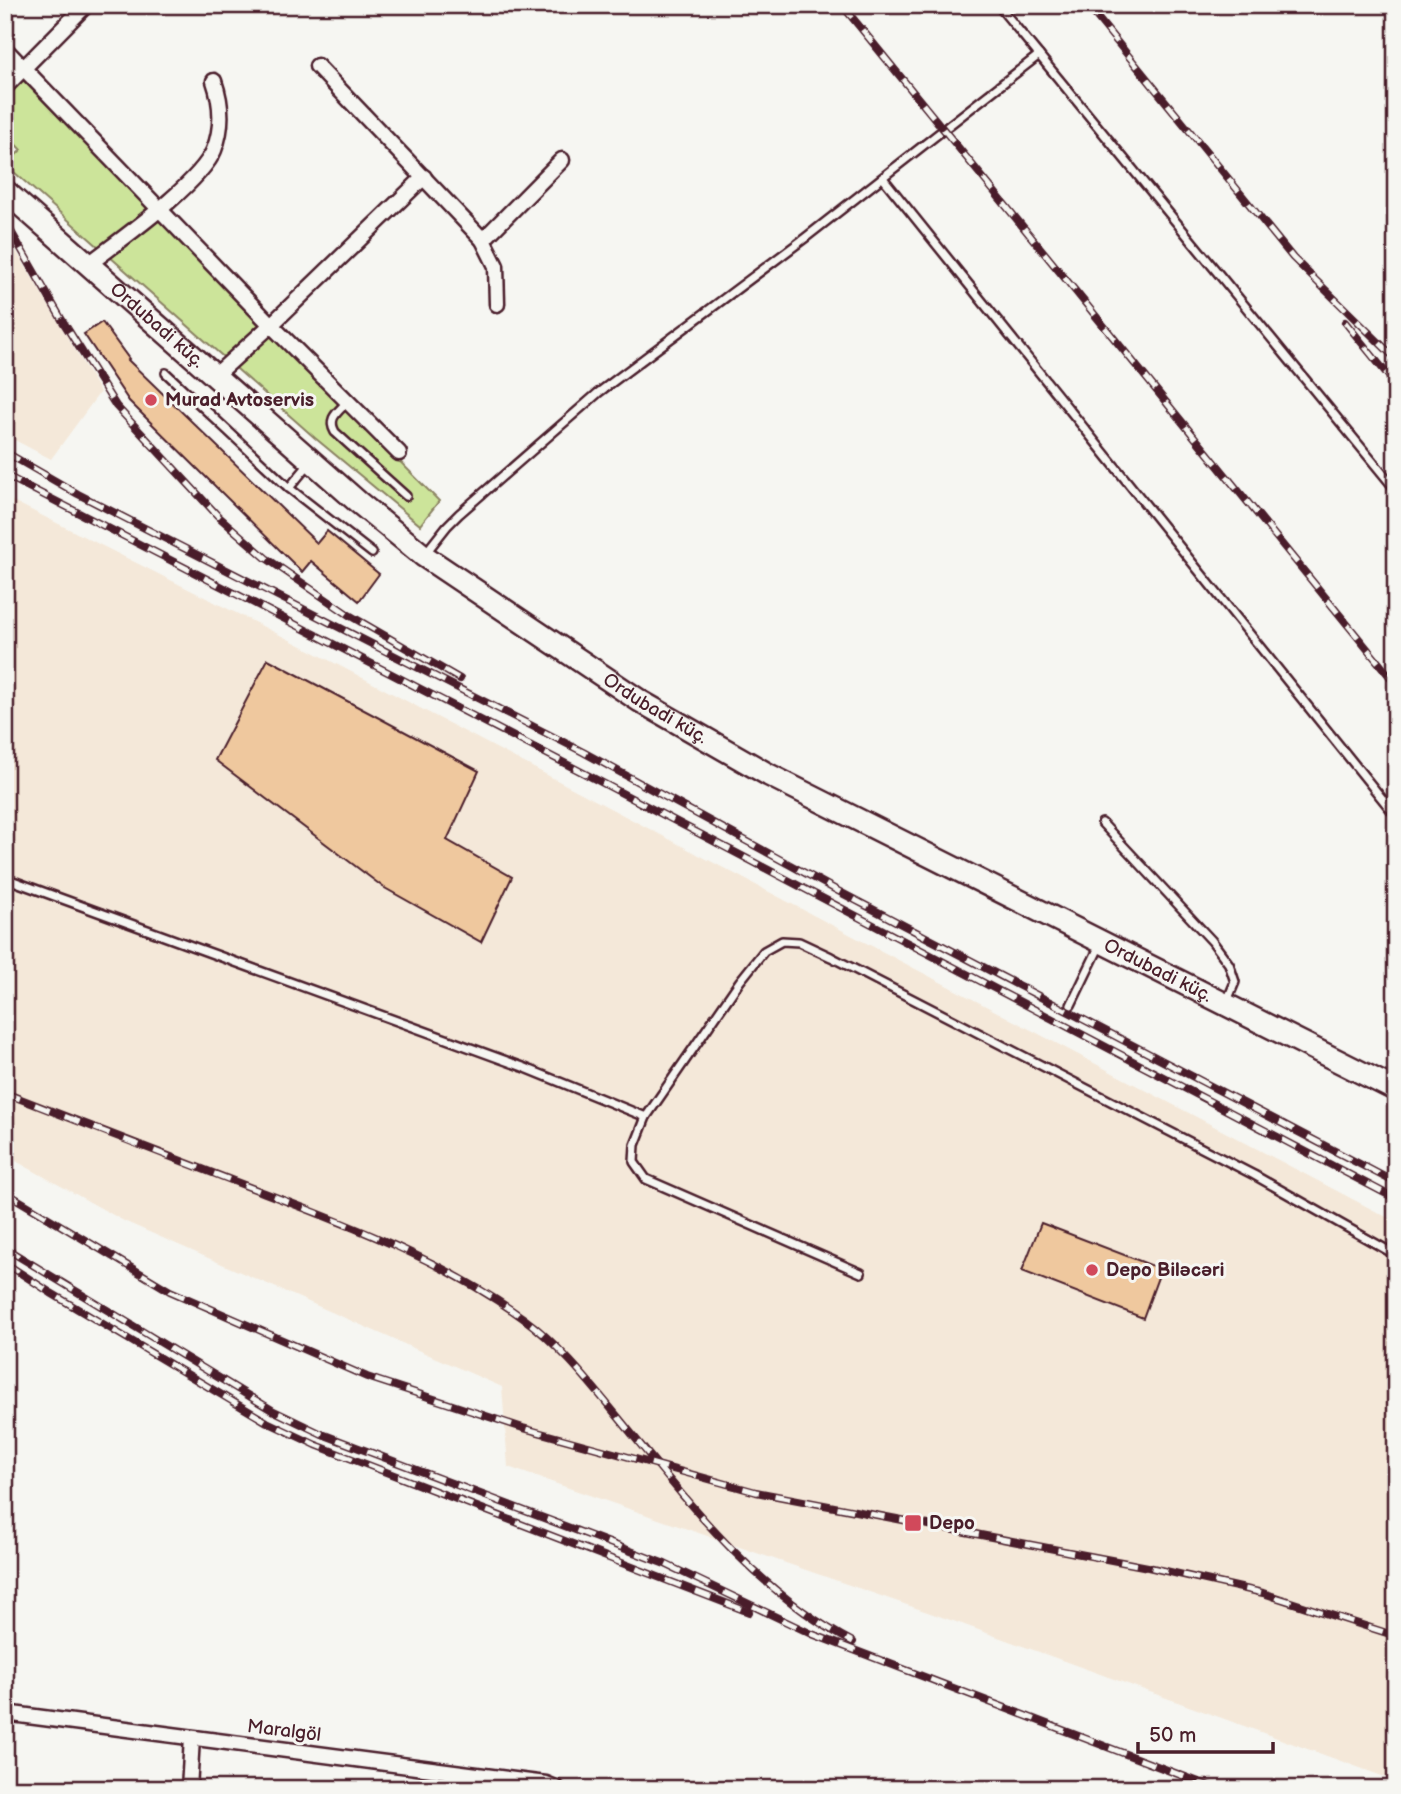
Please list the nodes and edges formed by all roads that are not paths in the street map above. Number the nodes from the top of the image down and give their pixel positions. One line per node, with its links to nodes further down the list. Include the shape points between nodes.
1 (86, 5): 6 (street)
2 (998, 5): 4 (lane)
3 (5, 49): 6 (street)
4 (1039, 55): 11 (lane); 24 (lane)
5 (317, 66): 10 (street)
6 (24, 68): 8 (street); 13 (street)
7 (214, 81): 13 (street, via 221,116 213,152 204,167)
8 (5, 88)
9 (562, 160): 14 (street)
10 (424, 177): 14 (street); 17 (street)
11 (883, 178): 27 (lane, via 598,393 459,514); 28 (lane)
12 (5, 191): 15 (main road, Ordubadi küç.)
13 (159, 209): 15 (street); 17 (street)
14 (483, 240): 16 (street, via 496,266)
15 (89, 264): 19 (main road, Ordubadi küç.)
16 (496, 304)
17 (271, 326): 19 (street); 20 (street)
18 (166, 373): 23 (lane)
19 (216, 375): 22 (main road, Ordubadi küç.)
20 (347, 401): 21 (street); 25 (lane, via 332,418 335,432)
21 (399, 453)
22 (312, 461): 23 (lane); 27 (main road, Ordubadi küç.)
23 (289, 488): 26 (lane)
24 (1396, 490)
25 (406, 496)
26 (372, 553)
27 (424, 556): 31 (main road, Ordubadi küç., via 639,701 726,752)
28 (1396, 816)
29 (1102, 823): 33 (lane, via 1229,964 1235,982)
30 (5, 878): 35 (lane, via 523,1067)
31 (1102, 943): 32 (lane); 33 (main road, Ordubadi küç.)
32 (1071, 1005)
33 (1226, 1005): 34 (main road, Ordubadi küç.)
34 (1396, 1090)
35 (646, 1117): 36 (lane, via 764,951 782,941 799,942 1254,1175); 37 (lane, via 635,1144 634,1162 646,1179)
36 (1396, 1255)
37 (861, 1273)
38 (5, 1713): 39 (street, Maralgöl)
39 (192, 1738): 40 (street); 41 (street, Maralgöl)
40 (189, 1789)
41 (558, 1789)

